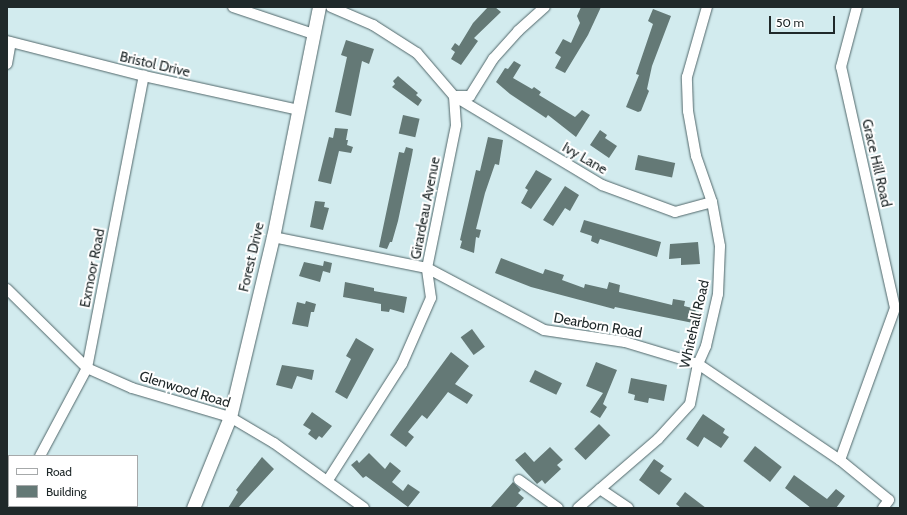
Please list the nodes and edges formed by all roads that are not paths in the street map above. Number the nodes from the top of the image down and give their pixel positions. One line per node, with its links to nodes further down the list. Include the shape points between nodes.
1 (233, 7): 7 (street)
2 (319, 7): 7 (main road, Forest Drive)
3 (331, 7): 11 (street, Ivy Lane, via 373,25 417,53)
4 (545, 7): 11 (street, via 518,31 493,59 470,96)
5 (707, 7): 13 (street, Whitehall Road, via 687,77 688,111 696,156)
6 (857, 7): 21 (street, Grace Hill Road, via 841,67 895,308)
7 (313, 34): 12 (main road, Forest Drive)
8 (9, 42): 9 (street); 10 (street, Bristol Drive)
9 (7, 64)
10 (144, 76): 12 (street, Bristol Drive); 18 (street, Exmoor Road)
11 (454, 96): 13 (street, Ivy Lane, via 602,185 675,212); 15 (street, Girardeau Avenue, via 456,125)
12 (298, 110): 14 (main road, Forest Drive)
13 (712, 202): 17 (street, Whitehall Road, via 720,246 718,294 706,346)
14 (273, 237): 15 (street, Dearborn Road); 19 (main road, Forest Drive)
15 (427, 268): 17 (street, Dearborn Road, via 544,330 626,342); 22 (street, Girardeau Avenue, via 431,298 402,364)
16 (7, 289): 18 (street, Glenwood Road)
17 (698, 364): 21 (street, Dearborn Road); 24 (street, Whitehall Road, via 690,404 658,439)
18 (87, 368): 19 (street, Glenwood Road, via 132,388); 20 (street, Exmoor Road)
19 (230, 417): 22 (street, Glenwood Road); 26 (main road, Forest Drive)
20 (41, 455)
21 (840, 460): 25 (street, Dearborn Road)
22 (328, 480): 27 (street, Glenwood Road)
23 (519, 480): 28 (street)
24 (600, 489): 29 (street, Whitehall Road); 30 (street)
25 (886, 504)
26 (192, 508)
27 (364, 508)
28 (558, 508)
29 (578, 508)
30 (628, 508)

